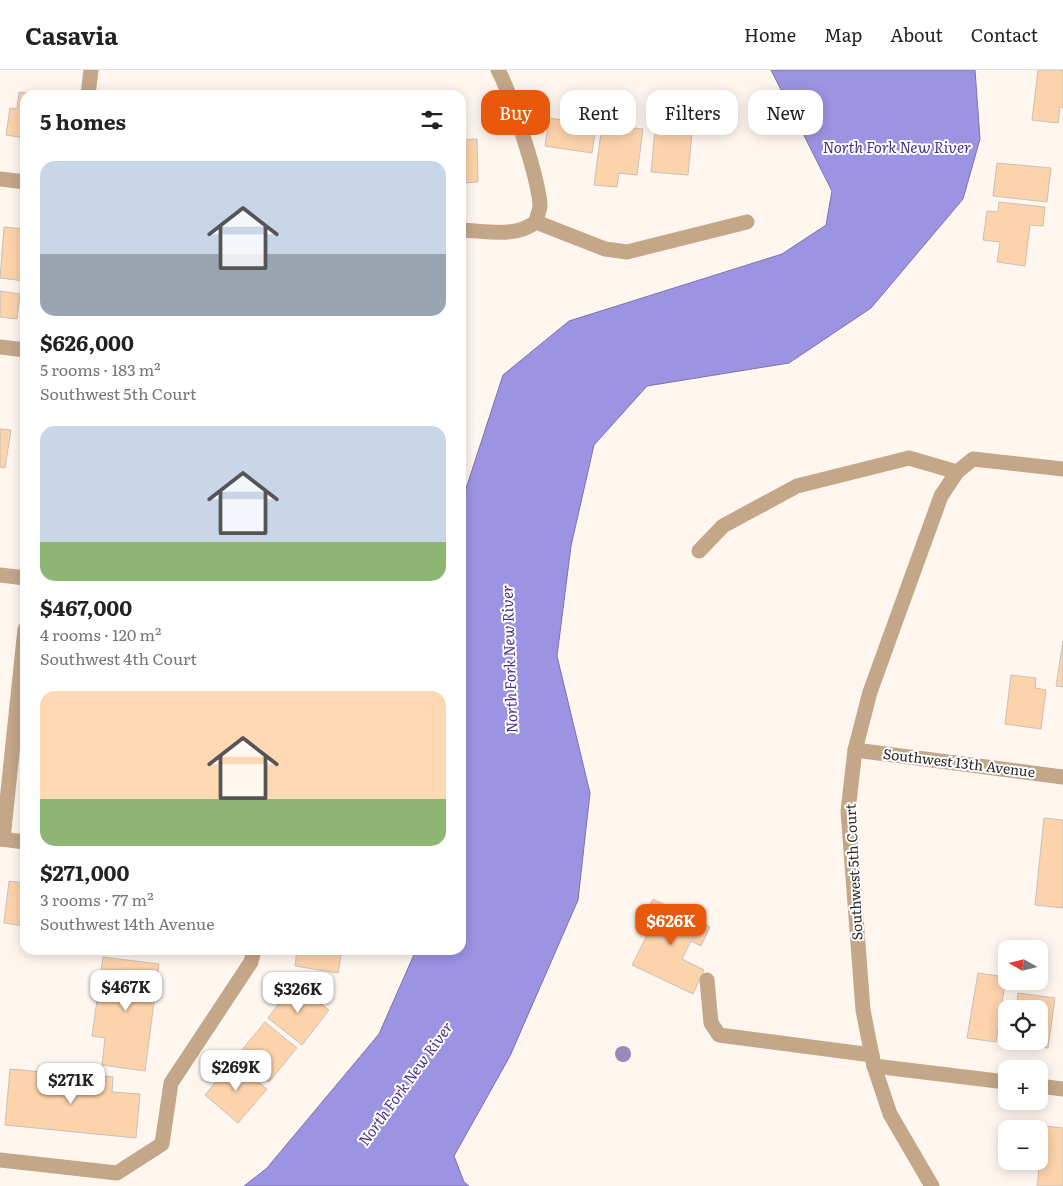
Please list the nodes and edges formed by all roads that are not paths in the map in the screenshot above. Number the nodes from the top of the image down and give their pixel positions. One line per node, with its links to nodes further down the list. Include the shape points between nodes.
1 (90, 70): 3 (street)
2 (498, 70): 6 (street, via 510,97 536,186 540,207)
3 (88, 90)
4 (0, 179): 5 (street)
5 (20, 181)
6 (536, 222): 7 (street, via 605,249 627,252); 8 (street, via 525,230 512,233)
7 (747, 222)
8 (466, 230)
9 (0, 347): 10 (street)
10 (20, 349)
11 (1063, 468): 12 (street, via 974,459)
12 (957, 472): 13 (street, via 909,458 797,486 723,526); 17 (street, Southwest 5th Court, via 941,496 870,692)
13 (698, 551)
14 (0, 575): 15 (street)
15 (20, 577)
16 (20, 675): 19 (street)
17 (855, 750): 18 (street, Southwest 13th Avenue); 23 (street, Southwest 5th Court, via 848,811 863,1010)
18 (1063, 777)
19 (2, 839): 20 (street)
20 (20, 841)
21 (253, 955): 27 (street, via 171,1083 162,1144 117,1173)
22 (707, 980): 23 (street, via 711,1023 719,1035)
23 (873, 1060): 24 (street); 28 (street, Southwest 5th Court, via 890,1114)
24 (998, 1081)
25 (1048, 1087): 26 (street)
26 (1063, 1089)
27 (0, 1160)
28 (932, 1186)

